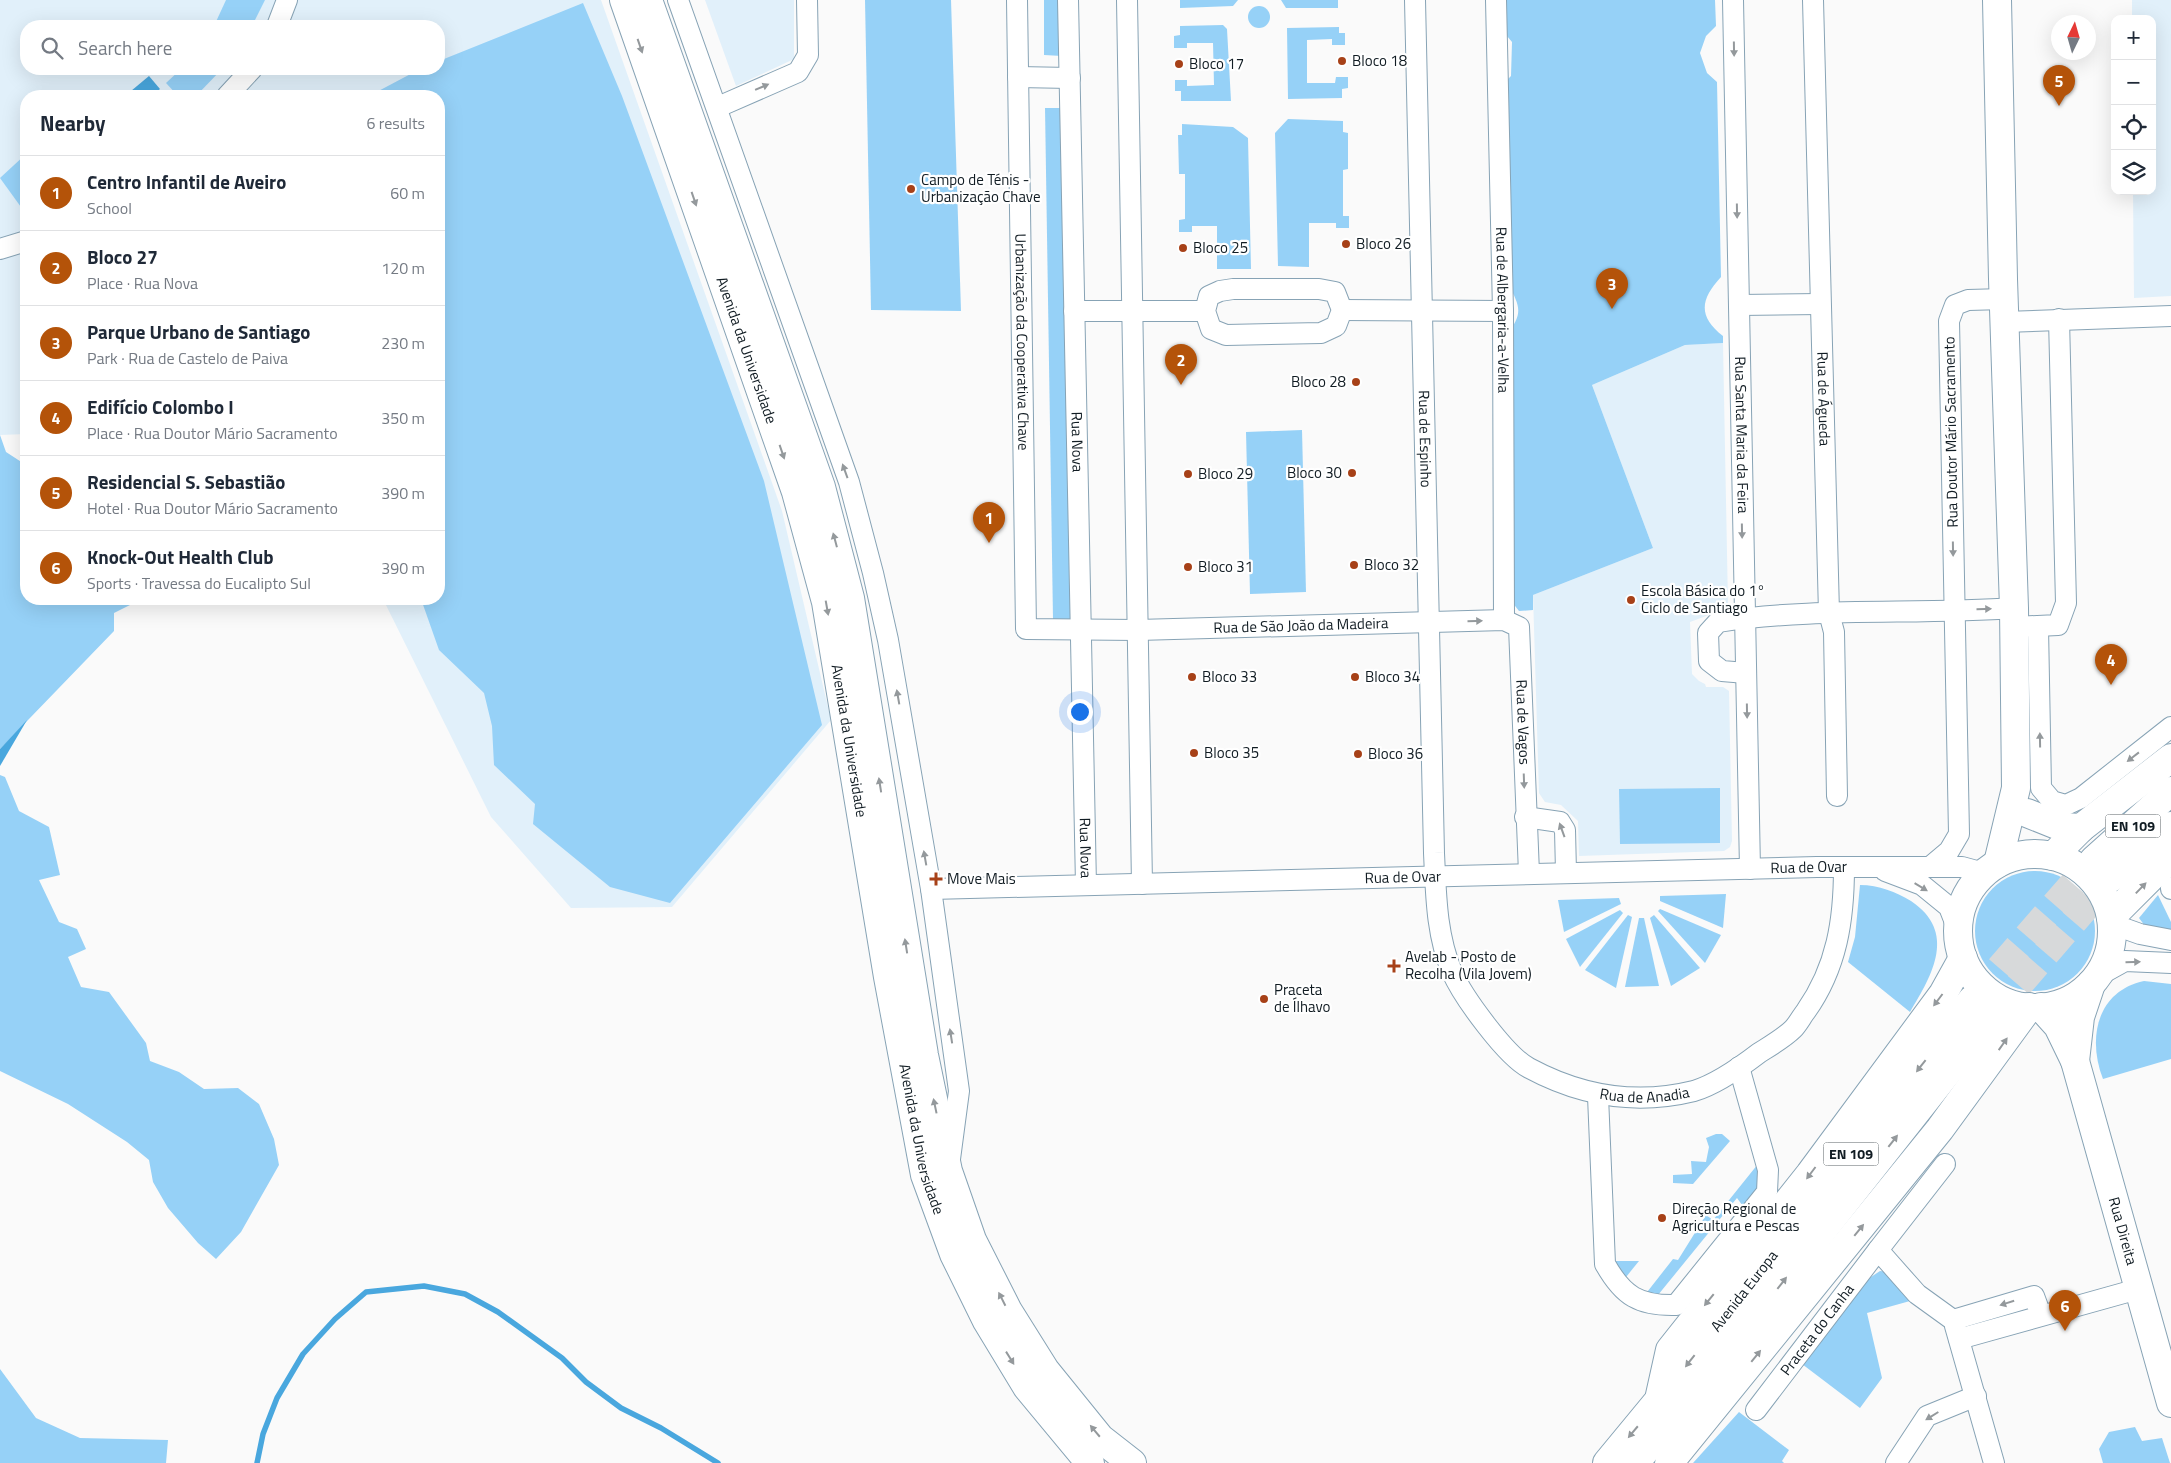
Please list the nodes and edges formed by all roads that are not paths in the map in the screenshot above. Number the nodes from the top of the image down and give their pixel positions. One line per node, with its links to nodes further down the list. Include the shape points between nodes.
1 (287, 0): 14 (street)
2 (624, 0): 86 (main road, Avenida da Universidade, one-way to 86, via 796,492 826,602 888,977 925,1175 954,1254 987,1321 1027,1387)
3 (648, 0): 75 (main road, Avenida da Universidade, one-way to 3, via 924,1055 850,598 821,487)
4 (678, 0): 19 (street, Avenida da Universidade)
5 (807, 0): 19 (street, one-way to 5, via 798,72 808,55)
6 (1017, 0): 16 (street, Urbanização da Cooperativa Chave)
7 (1068, 0): 17 (street, Rua Nova)
8 (1127, 0): 27 (street)
9 (1415, 0): 29 (street, Rua de Espinho)
10 (1496, 0): 30 (street, Rua de Albergaria-a-Velha)
11 (1733, 0): 23 (street, Rua Santa Maria da Feira, one-way to 23)
12 (1813, 0): 22 (street, Rua de Águeda)
13 (1997, 0): 25 (main road)
14 (279, 20)
15 (246, 75): 18 (street)
16 (1018, 77): 17 (street); 39 (street, Urbanização da Cooperativa Chave, via 1026,629)
17 (1070, 78): 26 (street, Rua Nova)
18 (233, 90)
19 (718, 107): 63 (street, Avenida da Universidade, one-way to 19, via 888,640 849,482)
20 (20, 243): 21 (street)
21 (0, 249)
22 (1820, 304): 23 (street); 34 (street, Rua de Águeda)
23 (1739, 305): 35 (street, Rua Santa Maria da Feira, one-way to 35)
24 (1342, 310): 28 (street, via 1335,292 1318,289 1220,291 1209,296); 28 (street, via 1336,326 1321,333 1233,335 1211,329); 29 (street)
25 (2004, 310): 32 (street); 33 (street, Rua Doutor Mário Sacramento, one-way to 33, via 1968,300 1955,305 1950,321); 36 (main road)
26 (1074, 311): 27 (street); 39 (street, Rua Nova)
27 (1132, 311): 28 (street); 40 (street)
28 (1205, 311)
29 (1423, 311): 30 (street); 37 (street, Rua de Espinho)
30 (1503, 311): 38 (street, Rua de Albergaria-a-Velha)
31 (2171, 316): 32 (street)
32 (2059, 319): 36 (street, via 2066,603 2058,626)
33 (1954, 610): 34 (street); 36 (street, one-way to 36); 54 (street, Rua Doutor Mário Sacramento, via 1959,834 1949,851)
34 (1830, 613): 35 (street); 46 (street, Rua de Águeda, via 1834,632)
35 (1744, 618): 41 (street, Rua Santa Maria da Feira); 41 (street, via 1718,622 1708,634 1709,661 1722,671)
36 (2022, 620): 42 (street, one-way to 36, via 2081,798 2066,805 2052,801 2041,788); 44 (main road)
37 (1428, 623): 38 (street, Rua de São João da Madeira, one-way to 38); 40 (street, Rua de São João da Madeira); 60 (street, Rua de Espinho)
38 (1511, 624): 48 (street, Rua de Vagos, one-way to 48)
39 (1082, 630): 40 (street, Rua de São João da Madeira); 62 (street, Rua Nova)
40 (1138, 630): 61 (street)
41 (1746, 673): 57 (street, Rua Santa Maria da Feira, one-way to 57)
42 (2171, 727)
43 (2171, 758): 50 (main road)
44 (2016, 788): 47 (main road); 56 (main road)
45 (2171, 791): 49 (main road, EN 109, via 2102,869)
46 (1837, 796)
47 (2027, 813): 50 (main road, via 2062,827); 51 (main road)
48 (1525, 817): 58 (street, one-way to 48, via 1565,830 1560,822); 59 (street, Rua de Vagos)
49 (2171, 826)
50 (2081, 828): 51 (main road)
51 (2048, 855): 56 (main road, via 2021,855); 64 (main road, via 2074,864 2091,877 2104,896)
52 (2171, 857): 64 (main road, one-way to 52)
53 (1844, 867): 55 (street, Rua de Ovar); 57 (street, Rua de Ovar); 72 (street, Rua de Anadia, via 1844,898 1835,956 1817,995 1793,1029)
54 (1930, 867): 55 (street, Rua de Ovar); 56 (street, Rua de Ovar)
55 (1877, 868): 65 (street, Rua de Ovar, one-way to 65, via 1922,885 1948,907)
56 (1991, 868): 65 (main road, via 1970,889 1961,909)
57 (1750, 869): 58 (street, Rua de Ovar)
58 (1566, 872): 59 (street, Rua de Ovar)
59 (1529, 873): 60 (street, Rua de Ovar)
60 (1436, 877): 61 (street, Rua de Ovar); 73 (street, Rua de Anadia, via 1440,936 1452,973 1473,1008 1497,1038 1528,1068)
61 (1142, 884): 62 (street, Rua de Ovar)
62 (1086, 886): 63 (street, Rua de Ovar)
63 (931, 889): 75 (street, Avenida da Universidade, one-way to 63, via 959,1091)
64 (2112, 921): 66 (street, via 2140,934); 69 (main road, via 2112,942 2107,960)
65 (1958, 930): 67 (main road)
66 (2171, 940)
67 (1963, 958): 70 (main road, via 1974,977 1989,992 2008,1003); 83 (main road, one-way to 83, via 1944,994 1810,1174 1670,1350)
68 (2171, 963): 69 (street, one-way to 68, via 2126,961)
69 (2094, 980): 70 (main road, via 2076,996 2060,1004); 71 (main road, via 2080,1017)
70 (2035, 1007): 71 (main road, via 2058,1026); 91 (main road, one-way to 70)
71 (2075, 1061): 77 (main road, Rua Direita)
72 (1740, 1067): 73 (street, Rua de Anadia, via 1695,1090 1647,1098); 73 (street, via 1768,1170 1767,1192 1676,1304 1655,1305 1635,1298 1616,1284 1605,1264)
73 (1598, 1096)
74 (1945, 1164): 76 (street, Praceta do Canha)
75 (948, 1171): 87 (main road, Avenida da Universidade, one-way to 75, via 1100,1438 1045,1370 1008,1311 972,1240)
76 (1878, 1250): 79 (street, via 1917,1294); 85 (street, Praceta do Canha)
77 (2138, 1288): 78 (street); 84 (main road, Rua Direita)
78 (2042, 1315): 79 (street, one-way to 79, via 2034,1296); 80 (street)
79 (1953, 1320): 80 (street)
80 (1960, 1339): 82 (street)
81 (1730, 1346): 83 (main road, Avenida Europa / EN 109, one-way to 83, via 1982,1008); 89 (main road, Avenida Europa / EN 109); 90 (main road)
82 (1976, 1396): 92 (street, one-way to 92, via 1927,1416); 93 (street)
83 (1659, 1400): 88 (main road, Avenida Europa / EN 109, one-way to 88)
84 (2171, 1403)
85 (1756, 1410)
86 (1090, 1463)
87 (1132, 1463)
88 (1607, 1463)
89 (1635, 1463)
90 (1658, 1463)
91 (1669, 1463)
92 (1896, 1463)
93 (1994, 1463)

